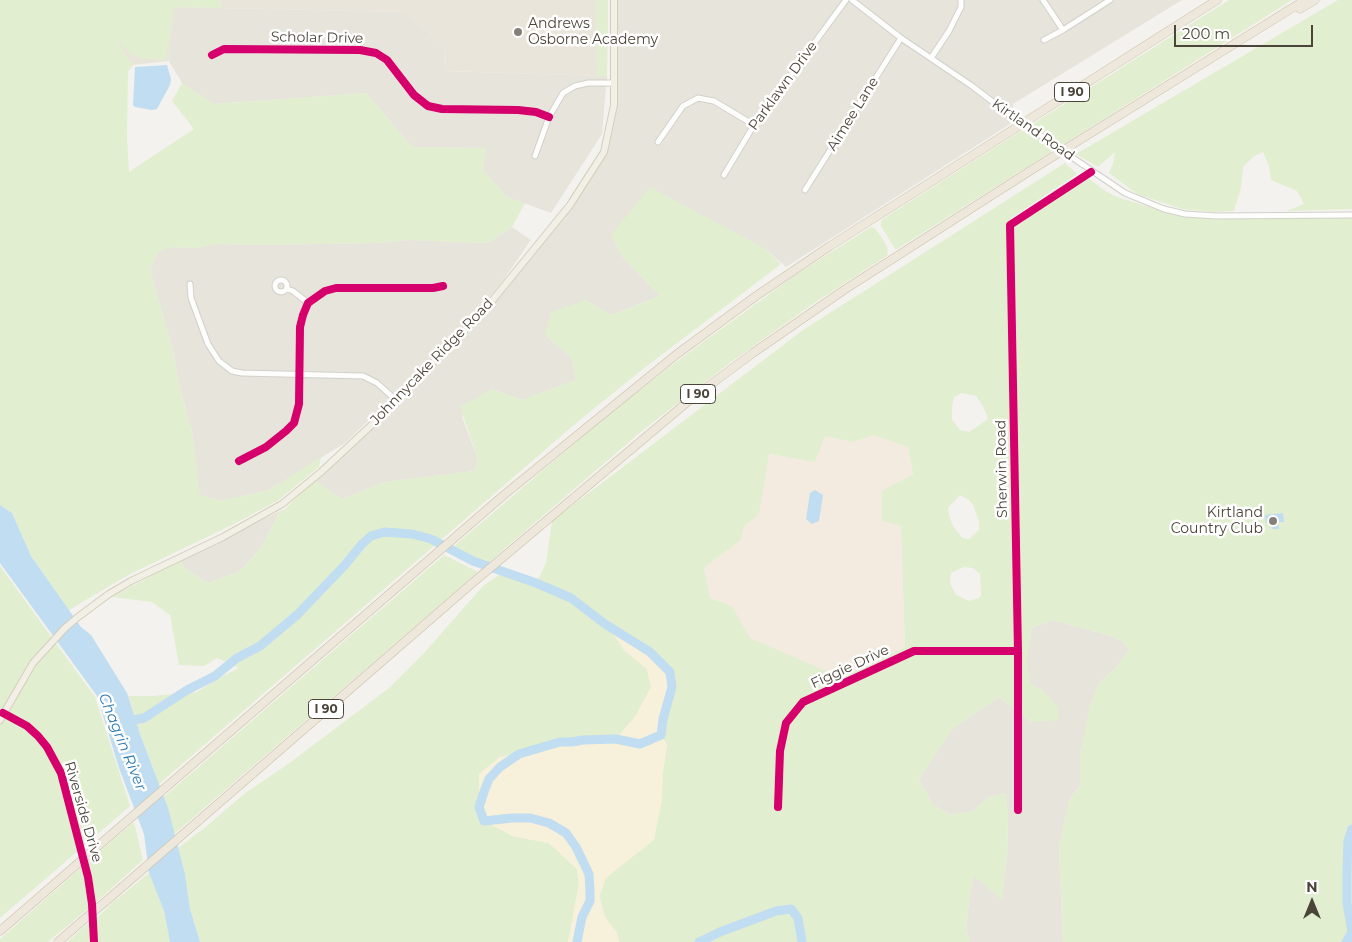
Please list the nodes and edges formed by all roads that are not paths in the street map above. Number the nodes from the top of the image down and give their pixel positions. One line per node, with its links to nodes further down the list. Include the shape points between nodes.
1 (614, 0): 16 (main road, Johnnycake Ridge Road)
2 (846, 0): 18 (street, Parklawn Drive)
3 (852, 0): 11 (street, Kirtland Road)
4 (961, 0): 15 (street, via 949,31)
5 (1043, 0): 10 (street)
6 (1110, 0): 10 (street)
7 (1217, 0): 37 (highway, I 90, bridge, via 872,218 677,354 467,526)
8 (1305, 0): 13 (highway, I 90)
9 (1316, 0): 13 (highway)
10 (1063, 30): 12 (street)
11 (901, 38): 15 (street, Kirtland Road); 23 (street, Aimee Lane)
12 (1044, 40)
13 (1230, 47): 38 (highway, I 90, bridge, via 844,290 691,399 470,585)
14 (212, 55): 17 (street, Scholar Drive, via 224,49 360,50 376,53 386,60 414,95 428,106 518,110)
15 (931, 58): 21 (street, Kirtland Road, bridge)
16 (614, 83): 17 (street, via 575,86 563,93); 30 (main road, Johnnycake Ridge Road, via 614,105 604,152 570,205 487,306)
17 (549, 117): 20 (street)
18 (754, 125): 19 (street, via 714,101 698,98 683,106); 22 (street, Parklawn Drive)
19 (658, 142)
20 (535, 156)
21 (1091, 172): 24 (street, Kirtland Road, via 1125,193 1185,214); 32 (street, Sherwin Road, via 1010,225)
22 (724, 175)
23 (805, 190)
24 (1352, 215)
25 (190, 284): 29 (street, via 191,298 208,344 224,366 242,373)
26 (443, 286): 28 (street, via 336,288 325,291)
27 (287, 289): 28 (street)
28 (308, 303): 29 (street, via 300,327)
29 (299, 374): 30 (street, via 363,376 377,383); 31 (street, via 299,404 294,423 270,444)
30 (397, 401): 33 (main road, Johnnycake Ridge Road, via 282,504 223,537 131,580 90,607 32,663)
31 (238, 461)
32 (1018, 651): 35 (street, Figgie Drive, via 914,651 803,702 786,723 780,751); 36 (street, Sherwin Road)
33 (3, 713): 34 (main road, Johnnycake Ridge Road); 39 (street, Riverside Drive, via 38,736 61,773 88,876)
34 (0, 720)
35 (778, 807)
36 (1018, 810)
37 (0, 930)
38 (58, 942)
39 (94, 942)

